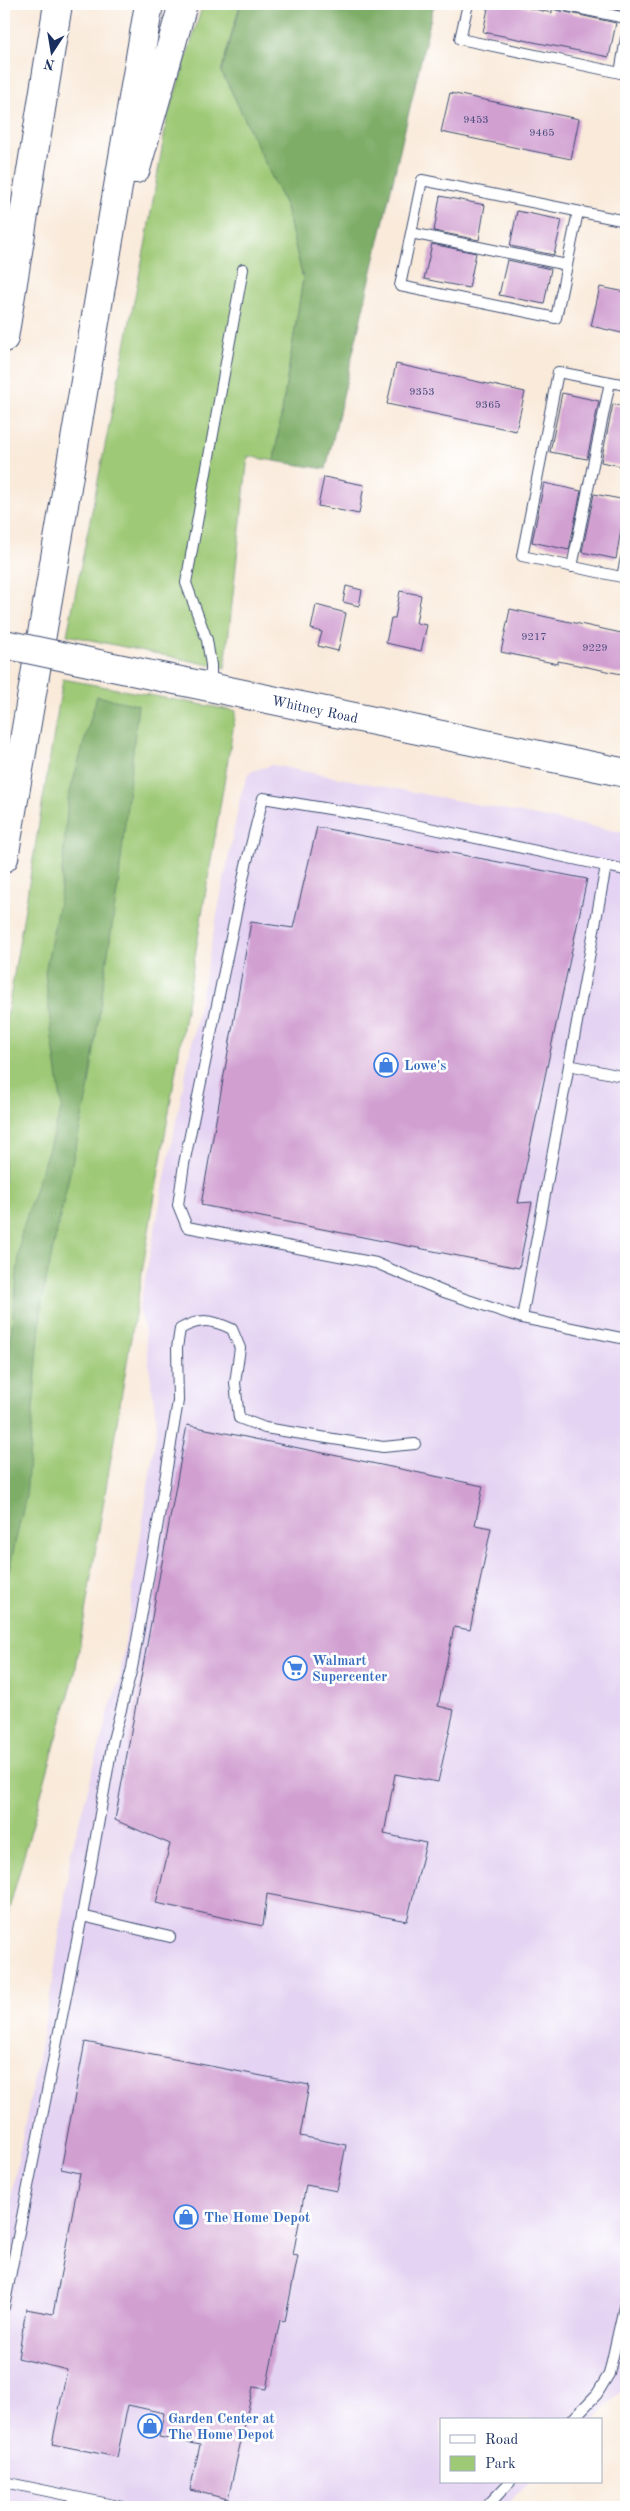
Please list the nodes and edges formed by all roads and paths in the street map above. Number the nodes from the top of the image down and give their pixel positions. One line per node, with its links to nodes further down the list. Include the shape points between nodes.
1 (58, 4): 14 (main road)
2 (149, 4): 10 (main road)
3 (183, 4): 10 (main road, via 145,142)
4 (468, 4): 7 (lane, via 460,40 620,73)
5 (557, 4): 6 (lane)
6 (626, 18)
7 (626, 38)
8 (578, 212): 9 (lane); 11 (lane, via 422,180); 12 (lane)
9 (626, 221)
10 (112, 231): 23 (main road, via 54,551)
11 (411, 233): 12 (lane); 12 (lane, via 400,286 419,290 556,318)
12 (567, 265)
13 (243, 269): 21 (lane, via 186,583 207,640)
14 (4, 338)
15 (610, 382): 16 (lane); 18 (lane); 18 (lane, via 558,372 522,556)
16 (626, 385)
17 (626, 558): 19 (lane)
18 (572, 567): 19 (lane)
19 (624, 578)
20 (4, 644): 21 (main road, Whitney Road, bridge)
21 (211, 687): 22 (main road, Whitney Road)
22 (626, 773)
23 (4, 858)
24 (606, 866): 25 (lane); 26 (lane); 28 (lane, via 378,817 263,798 194,1112 178,1205 187,1227 376,1263 444,1292)
25 (626, 870)
26 (569, 1065): 27 (lane); 28 (lane)
27 (626, 1077)
28 (522, 1318): 29 (lane)
29 (626, 1340)
30 (415, 1444): 31 (lane, via 384,1447 265,1428 239,1418 236,1383 240,1348 232,1329 215,1321 195,1322 180,1329 178,1401 157,1528 132,1668 113,1740)
31 (82, 1916): 32 (lane); 34 (lane)
32 (170, 1937)
33 (626, 2298): 35 (lane, via 609,2374 597,2394)
34 (4, 2307)
35 (574, 2418)
36 (4, 2482): 38 (lane)
37 (508, 2484): 39 (lane)
38 (123, 2507)
39 (486, 2507)

